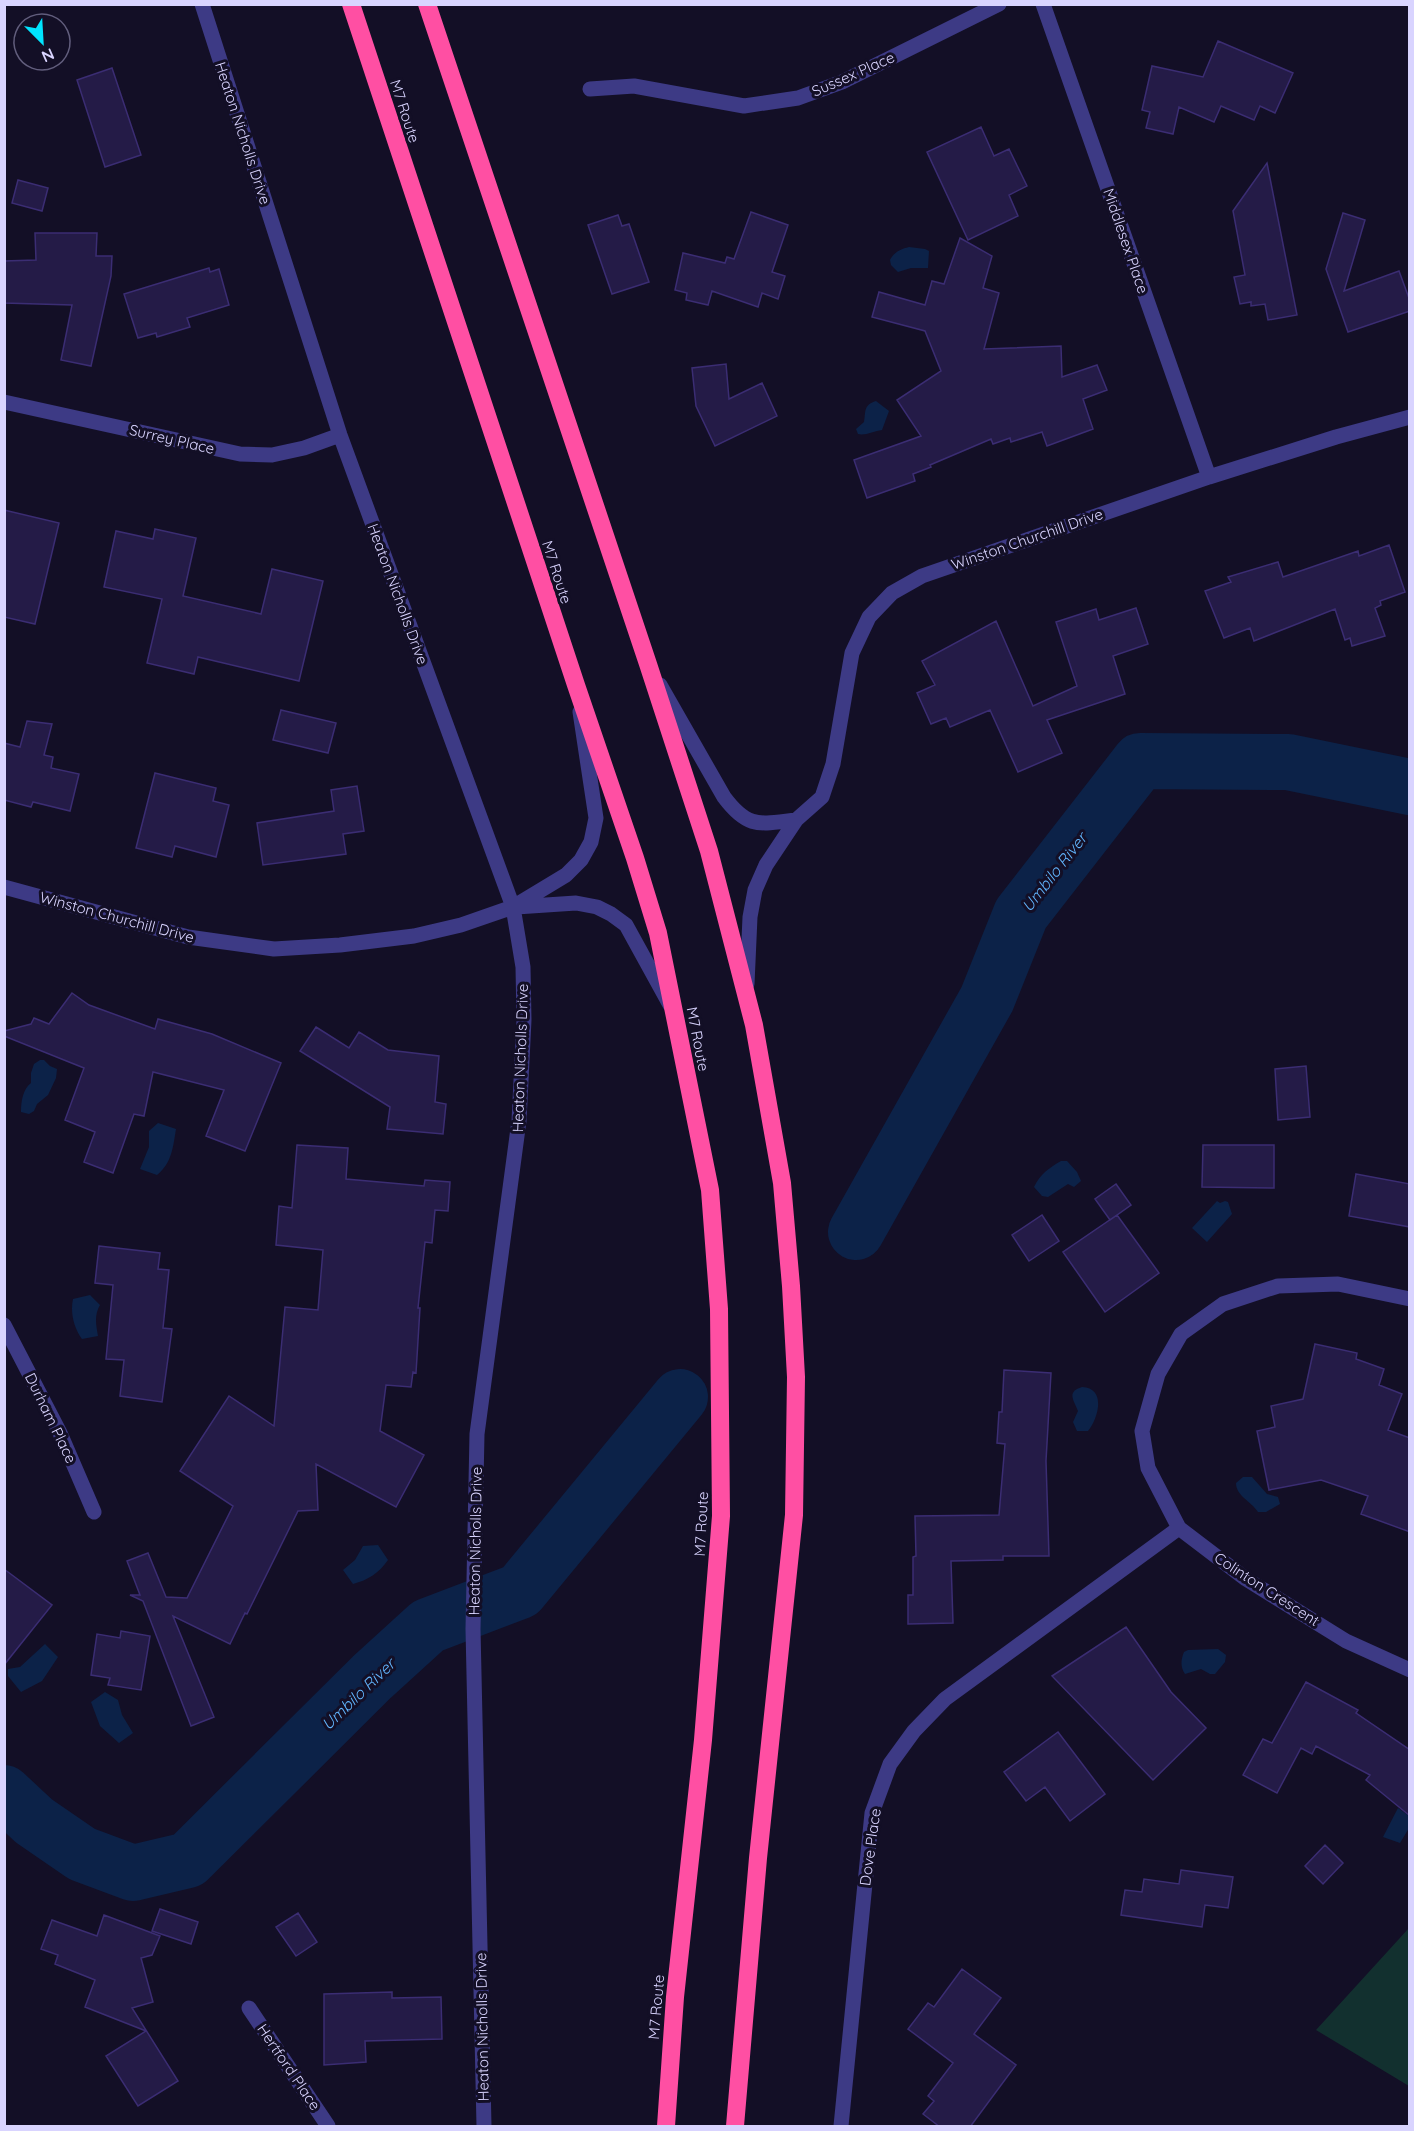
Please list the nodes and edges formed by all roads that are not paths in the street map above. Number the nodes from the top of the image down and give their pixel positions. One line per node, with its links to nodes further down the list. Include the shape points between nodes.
1 (202, 4): 9 (street, Heaton Nicholls Drive)
2 (351, 4): 12 (highway, M7 Route)
3 (427, 4): 11 (highway)
4 (999, 4): 6 (street, Sussex Place, via 842,82 798,98 744,106 634,86)
5 (1043, 4): 10 (street, Middlesex Place)
6 (590, 89)
7 (4, 402): 9 (street, Surrey Place, via 240,454 272,455)
8 (1410, 417): 10 (street, Winston Churchill Drive)
9 (340, 435): 15 (street, Heaton Nicholls Drive)
10 (1209, 477): 13 (street, Winston Churchill Drive, via 922,576 892,593 869,617 852,652 832,764 822,797)
11 (648, 664): 13 (street, via 736,813 763,824); 16 (highway, via 709,851)
12 (576, 685): 15 (street, via 596,818 591,842 566,875); 17 (highway, M7 Route, via 655,922)
13 (796, 820): 16 (street, Winston Churchill Drive, via 766,865 755,890)
14 (4, 887): 15 (street, Winston Churchill Drive, via 188,937 274,949 414,936)
15 (513, 907): 17 (street, via 576,903 611,914 626,925); 25 (street, Heaton Nicholls Drive, via 523,967 519,1121 477,1434 473,1629)
16 (747, 992): 27 (highway, via 782,1183 796,1377 794,1515)
17 (675, 1016): 26 (highway, M7 Route, via 710,1190 719,1309 721,1516)
18 (1410, 1299): 21 (street, Colinton Crescent, via 1338,1284 1278,1286 1223,1304 1181,1334 1158,1374 1142,1431 1148,1468)
19 (4, 1324): 20 (street, Durham Place, via 60,1433)
20 (94, 1512)
21 (1179, 1528): 22 (street, Colinton Crescent, via 1246,1579 1347,1641); 28 (street, Dove Place, via 945,1699 890,1764 872,1813)
22 (1410, 1670)
23 (249, 2008): 24 (street, Hertford Place)
24 (328, 2127)
25 (484, 2127)
26 (666, 2127)
27 (735, 2127)
28 (841, 2127)

